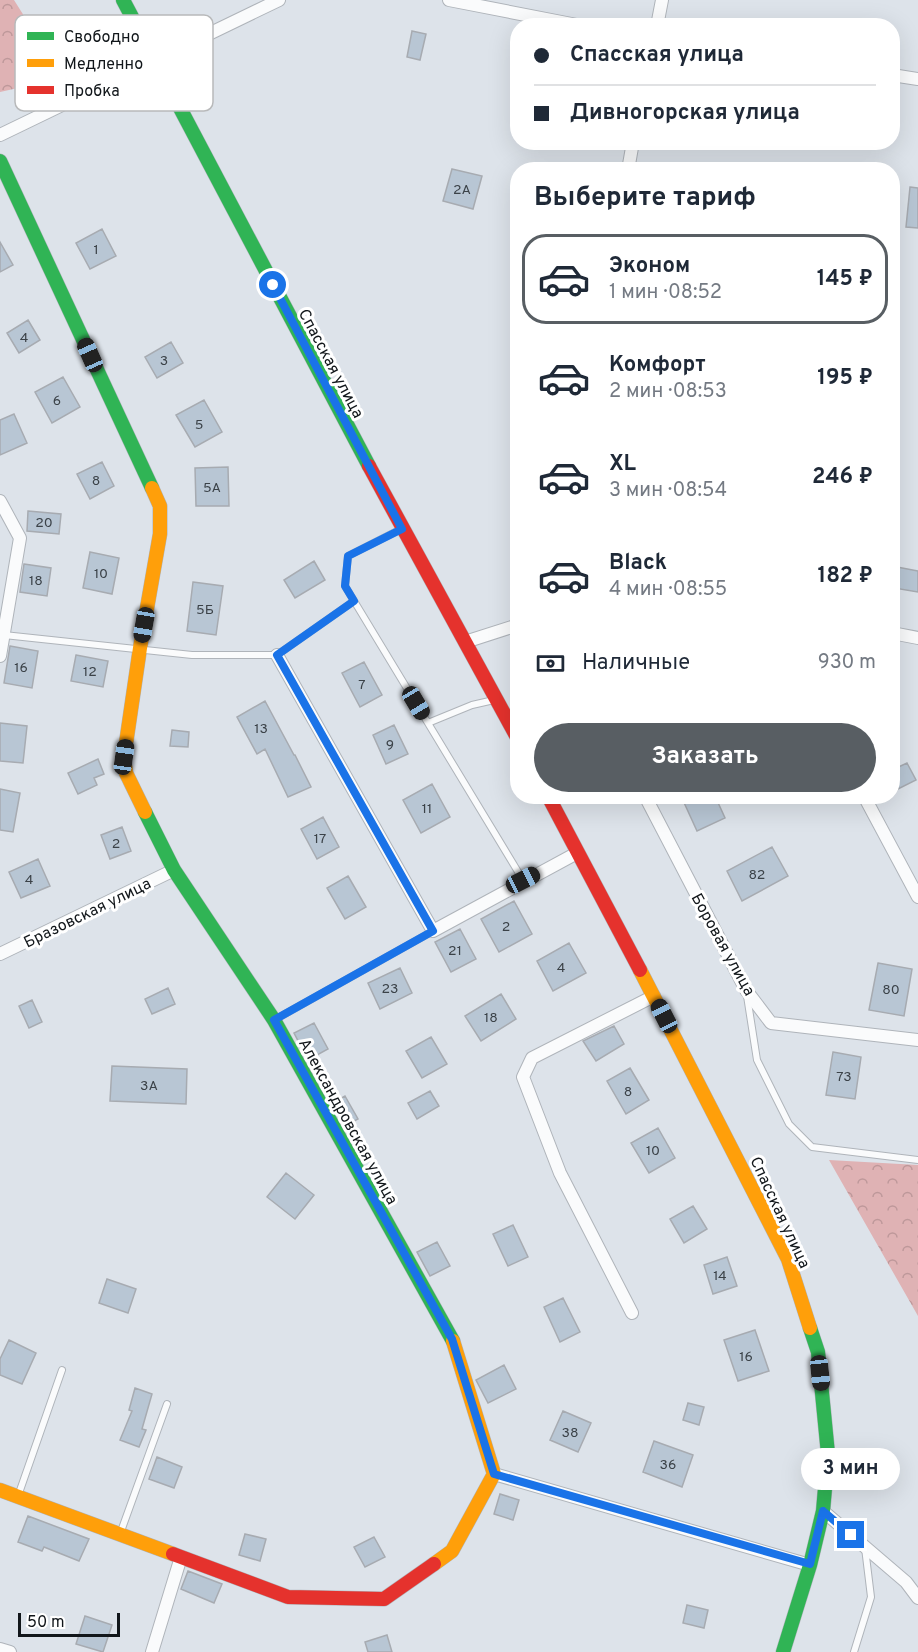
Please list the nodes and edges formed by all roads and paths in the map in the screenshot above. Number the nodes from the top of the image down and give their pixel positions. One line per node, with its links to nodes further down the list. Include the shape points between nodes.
1 (123, 0): 5 (street, Спасская улица)
2 (279, 0): 8 (street)
3 (448, 0): 6 (street)
4 (662, 0): 7 (street)
5 (131, 15)
6 (541, 18)
7 (659, 18)
8 (213, 32)
9 (900, 76): 10 (street)
10 (918, 79)
11 (50, 111): 13 (street)
12 (180, 111): 16 (street, Спасская улица)
13 (0, 135)
14 (0, 161): 23 (street, Александровская улица, via 160,506 160,534)
15 (0, 501): 19 (street, via 20,538)
16 (402, 529): 17 (lane, via 348,556 345,586); 22 (street, Спасская улица)
17 (354, 601): 24 (lane); 27 (lane)
18 (510, 628): 22 (street)
19 (2, 634): 23 (lane); 25 (street)
20 (900, 635): 21 (street)
21 (918, 638)
22 (465, 642): 26 (street, Спасская улица)
23 (140, 648): 24 (lane, via 192,655); 33 (street, Александровская улица, via 124,757 126,773)
24 (277, 655): 36 (street)
25 (0, 656)
26 (497, 700): 27 (lane, via 472,705); 28 (street, Спасская улица)
27 (428, 723): 34 (lane)
28 (510, 724)
29 (552, 804): 32 (street, Спасская улица)
30 (649, 804): 38 (street, Боровая улица)
31 (868, 804): 35 (street)
32 (577, 853): 34 (street); 39 (street, Спасская улица)
33 (174, 870): 37 (street, Бразовская улица); 40 (street, Александровская улица)
34 (523, 880): 36 (street)
35 (918, 897)
36 (433, 931): 40 (lane)
37 (0, 954)
38 (746, 990): 41 (street, Боровая улица, via 771,1023); 42 (lane, via 757,1060 789,1124 812,1147)
39 (654, 996): 43 (street, via 532,1058 523,1077 560,1173); 49 (street, Спасская улица, via 788,1259 818,1353 828,1454)
40 (274, 1020): 46 (street, Александровская улица, via 452,1339)
41 (918, 1040)
42 (918, 1160)
43 (632, 1313)
44 (62, 1370): 48 (lane)
45 (167, 1404): 50 (lane)
46 (494, 1474): 52 (street, via 452,1551 384,1599 288,1597); 53 (street)
47 (0, 1490): 48 (street)
48 (18, 1497): 50 (street)
49 (823, 1511): 51 (street); 53 (street, Спасская улица)
50 (120, 1534): 52 (street)
51 (865, 1547): 54 (street, via 906,1582); 59 (lane, via 871,1597)
52 (181, 1557): 57 (street)
53 (810, 1564): 58 (street, Спасская улица)
54 (918, 1598)
55 (0, 1648): 56 (street)
56 (10, 1652)
57 (152, 1652)
58 (783, 1652)
59 (854, 1652)

